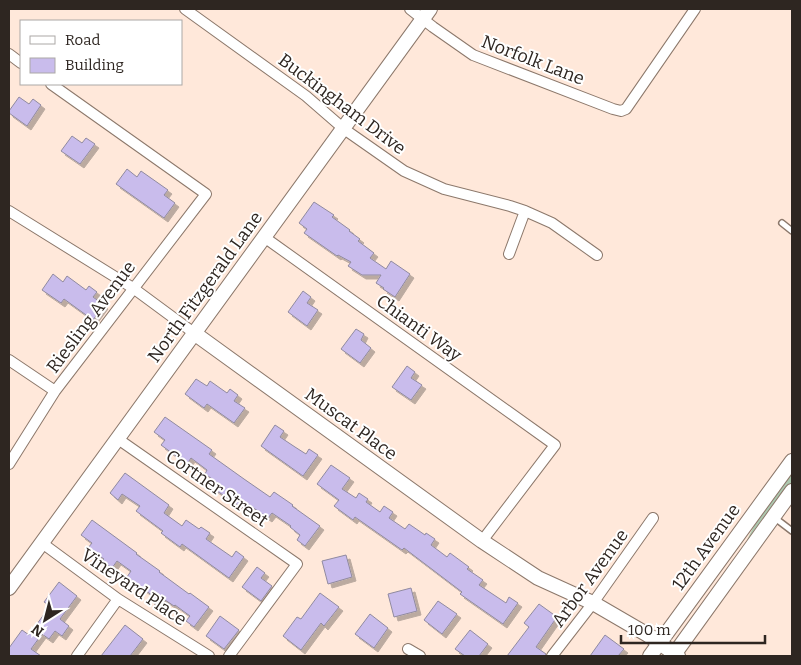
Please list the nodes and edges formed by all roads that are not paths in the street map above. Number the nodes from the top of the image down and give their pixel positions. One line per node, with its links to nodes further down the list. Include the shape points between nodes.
1 (185, 9): 8 (street, Buckingham Drive, via 306,96)
2 (410, 9): 4 (street, Norfolk Lane)
3 (695, 9): 4 (street, Norfolk Lane, via 626,110 621,111 473,55)
4 (427, 14): 8 (street, North Fitzgerald Lane)
5 (9, 54): 6 (street)
6 (20, 61)
7 (52, 85): 16 (street, Riesling Avenue, via 206,194)
8 (344, 129): 10 (street, Buckingham Drive, via 404,171 444,189); 13 (street, North Fitzgerald Lane)
9 (9, 211): 16 (street, Muscat Place)
10 (525, 211): 14 (street); 15 (street, Buckingham Drive, via 552,223)
11 (782, 224): 12 (lane)
12 (792, 231)
13 (264, 237): 17 (street, North Fitzgerald Lane); 27 (street, Chianti Way, via 556,445)
14 (509, 254)
15 (597, 255)
16 (133, 288): 17 (street, Muscat Place); 19 (street, Riesling Avenue)
17 (194, 333): 20 (street, North Fitzgerald Lane); 27 (street, Muscat Place)
18 (9, 360): 19 (street)
19 (55, 391): 22 (street, Riesling Avenue)
20 (118, 439): 28 (street, North Fitzgerald Lane); 36 (street, Cortner Street, via 297,564)
21 (792, 461): 32 (street, 12th Avenue)
22 (9, 464)
23 (792, 491): 24 (street)
24 (774, 517): 26 (lane); 40 (street)
25 (653, 518): 31 (street, Arbor Avenue)
26 (792, 532)
27 (482, 541): 31 (street, Muscat Place, via 538,578)
28 (42, 543): 29 (street, North Fitzgerald Lane); 30 (street, Vineyard Place)
29 (9, 588)
30 (118, 599): 34 (street); 35 (street, Vineyard Place)
31 (593, 603): 32 (street, Muscat Place); 38 (street, Arbor Avenue)
32 (660, 643): 39 (street, 12th Avenue); 40 (street, Muscat Place)
33 (408, 649): 37 (street)
34 (77, 656)
35 (208, 656)
36 (229, 656)
37 (420, 656)
38 (552, 656)
39 (650, 656)
40 (676, 656)

